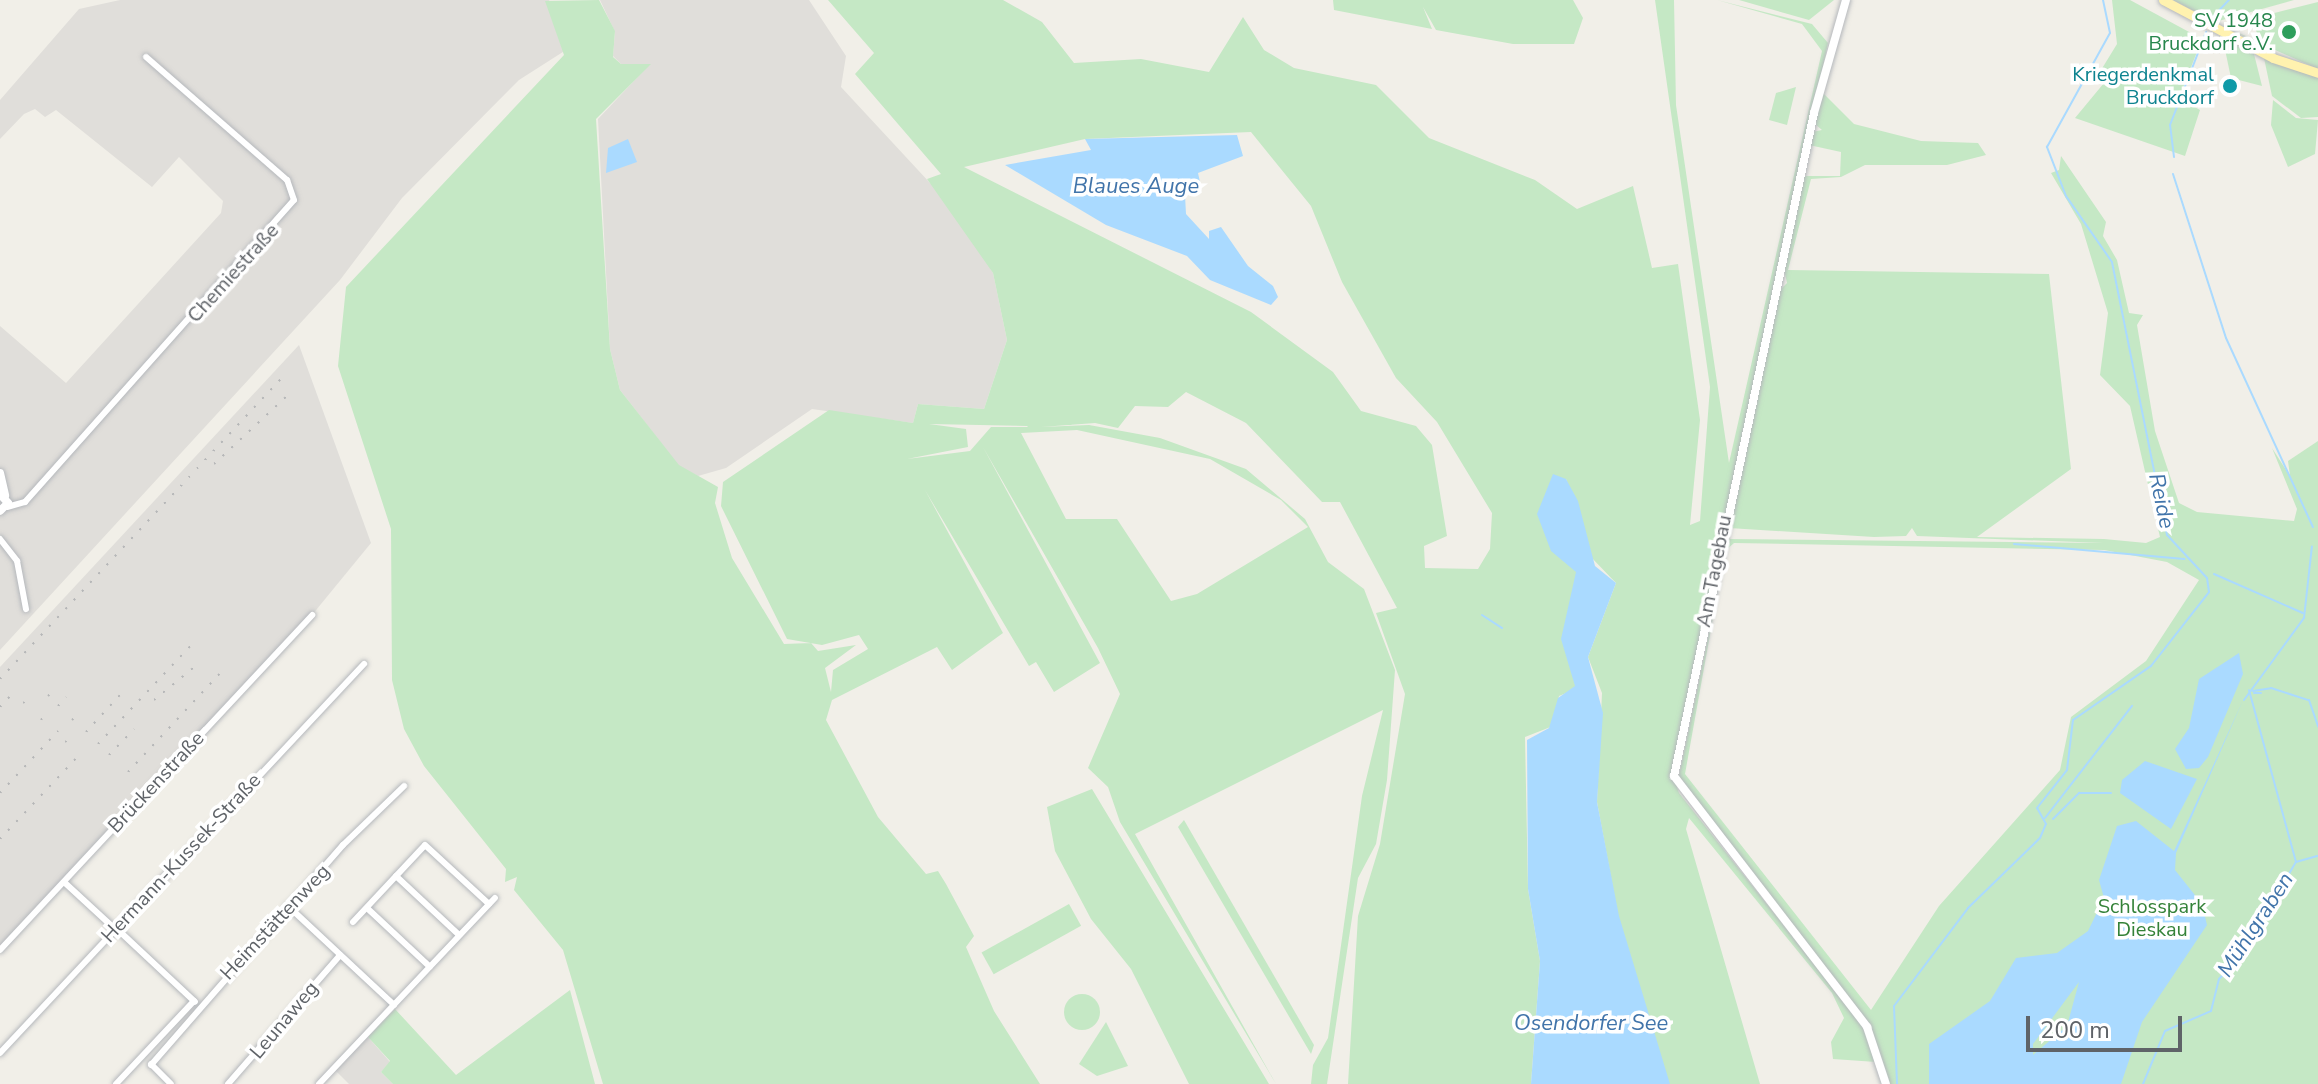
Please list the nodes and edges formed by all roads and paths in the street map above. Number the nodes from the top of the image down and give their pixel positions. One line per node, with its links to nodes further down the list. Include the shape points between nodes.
1 (1846, 0): 33 (street, Am Tagebau, via 1817,100 1674,776 1867,1027)
2 (2163, 0): 4 (main road)
3 (146, 57): 6 (street, Chemiestraße, via 287,180 294,200 26,498)
4 (2316, 72)
5 (0, 473): 6 (street)
6 (3, 504)
7 (0, 539): 8 (street, via 17,561)
8 (26, 609)
9 (312, 615): 13 (street, Brückenstraße)
10 (364, 664): 19 (street, Hermann-Kussek-Straße)
11 (404, 786): 16 (street, Heimstättenweg)
12 (396, 876): 15 (street, via 425,845); 17 (street); 20 (street)
13 (64, 882): 19 (street); 21 (street, Brückenstraße)
14 (495, 898): 15 (street)
15 (489, 904): 20 (street)
16 (288, 906): 22 (street); 24 (street, Heimstättenweg)
17 (367, 908): 18 (street); 23 (street)
18 (353, 922)
19 (116, 928): 24 (street); 26 (street, Hermann-Kussek-Straße)
20 (459, 935): 23 (street)
21 (0, 950)
22 (340, 955): 25 (street); 31 (street, Leunaweg)
23 (430, 967): 25 (street)
24 (196, 1003): 27 (street, Heimstättenweg); 28 (street, Heimstättenweg)
25 (394, 1005): 32 (street)
26 (0, 1053)
27 (142, 1056): 28 (street); 29 (street, Heimstättenweg)
28 (151, 1065): 30 (street)
29 (116, 1084)
30 (171, 1084)
31 (228, 1084)
32 (319, 1084)
33 (1886, 1084)

